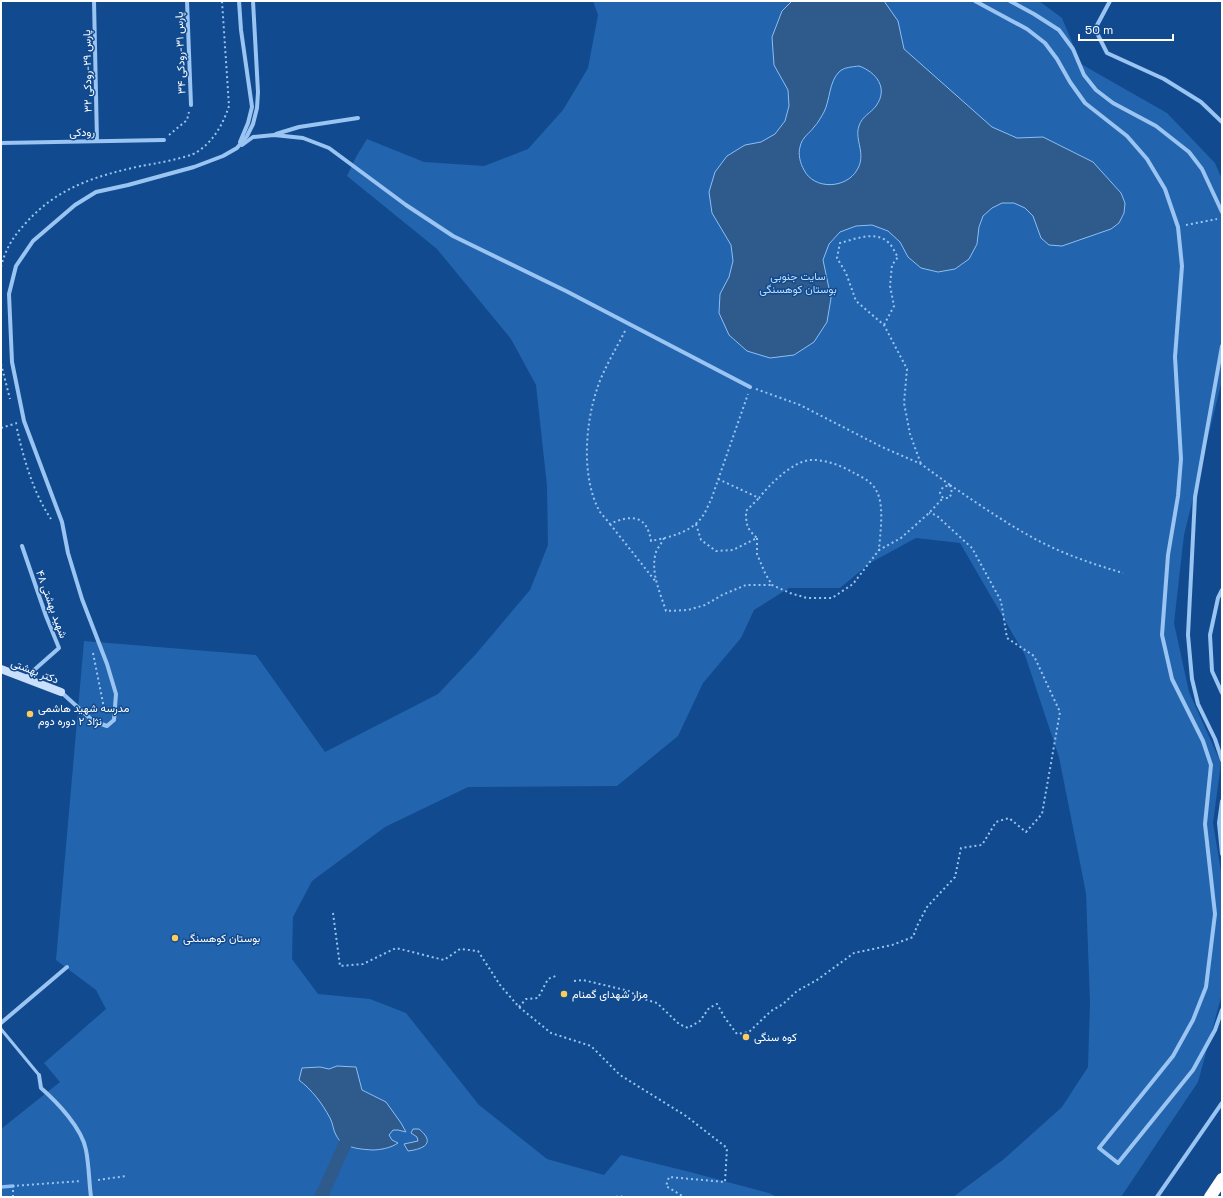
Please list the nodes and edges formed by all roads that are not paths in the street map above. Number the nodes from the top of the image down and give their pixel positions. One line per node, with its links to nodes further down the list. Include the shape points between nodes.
1 (94, 1): 13 (street, پارس ۲۹-رودکی ۳۲)
2 (187, 1): 8 (street, پارس ۳۱-رودکی ۳۴)
3 (239, 1): 15 (street, via 252,107)
4 (253, 1): 15 (street, via 257,108 247,136)
5 (975, 1): 29 (street, via 1027,29 1045,43 1085,103 1127,136 1147,159 1165,189 1178,227 1182,266 1175,357 1181,459 1168,555 1162,635 1172,679 1203,741 1211,764 1205,824 1215,914 1206,987 1193,1020 1173,1056 1099,1148 1118,1163 1193,1070)
6 (1010, 1): 16 (street, via 1059,30 1073,49 1084,75 1096,90 1113,103 1156,126 1189,152 1202,169)
7 (1110, 1): 10 (street, via 1095,30 1107,52 1170,83 1201,102)
8 (190, 105)
9 (358, 118): 11 (street, via 299,127)
10 (1222, 122)
11 (274, 135): 15 (street, via 253,137); 18 (street, via 303,138 329,148 453,236 566,291)
12 (164, 140): 13 (street, رودکی)
13 (97, 141): 14 (street, رودکی)
14 (1, 143)
15 (237, 148): 23 (street, via 194,167 96,192 33,241 16,266 9,294 12,362 24,422 62,522 82,599 107,664 116,694 114,720 106,726 93,721)
16 (1222, 212)
17 (1222, 346): 25 (street, via 1195,497 1188,635 1192,679 1198,704)
18 (750, 387)
19 (22, 546): 22 (street, شهید بهشتی ۴۸, via 59,648)
20 (1222, 590): 24 (street, via 1210,635 1212,671)
21 (1, 670): 22 (street, دکتر بهشتی)
22 (25, 679): 23 (street, دکتر بهشتی)
23 (61, 692)
24 (1222, 693)
25 (1222, 760)
26 (1222, 801): 27 (street, via 1219,823)
27 (1222, 854)
28 (67, 967): 30 (street)
29 (1222, 1010)
30 (1, 1023)
31 (1, 1029): 32 (lane)
32 (39, 1075): 35 (street, via 41,1088 78,1130 86,1149)
33 (1222, 1103): 36 (street)
34 (1222, 1179): 37 (highway)
35 (91, 1197)
36 (1157, 1197)
37 (1210, 1197)

